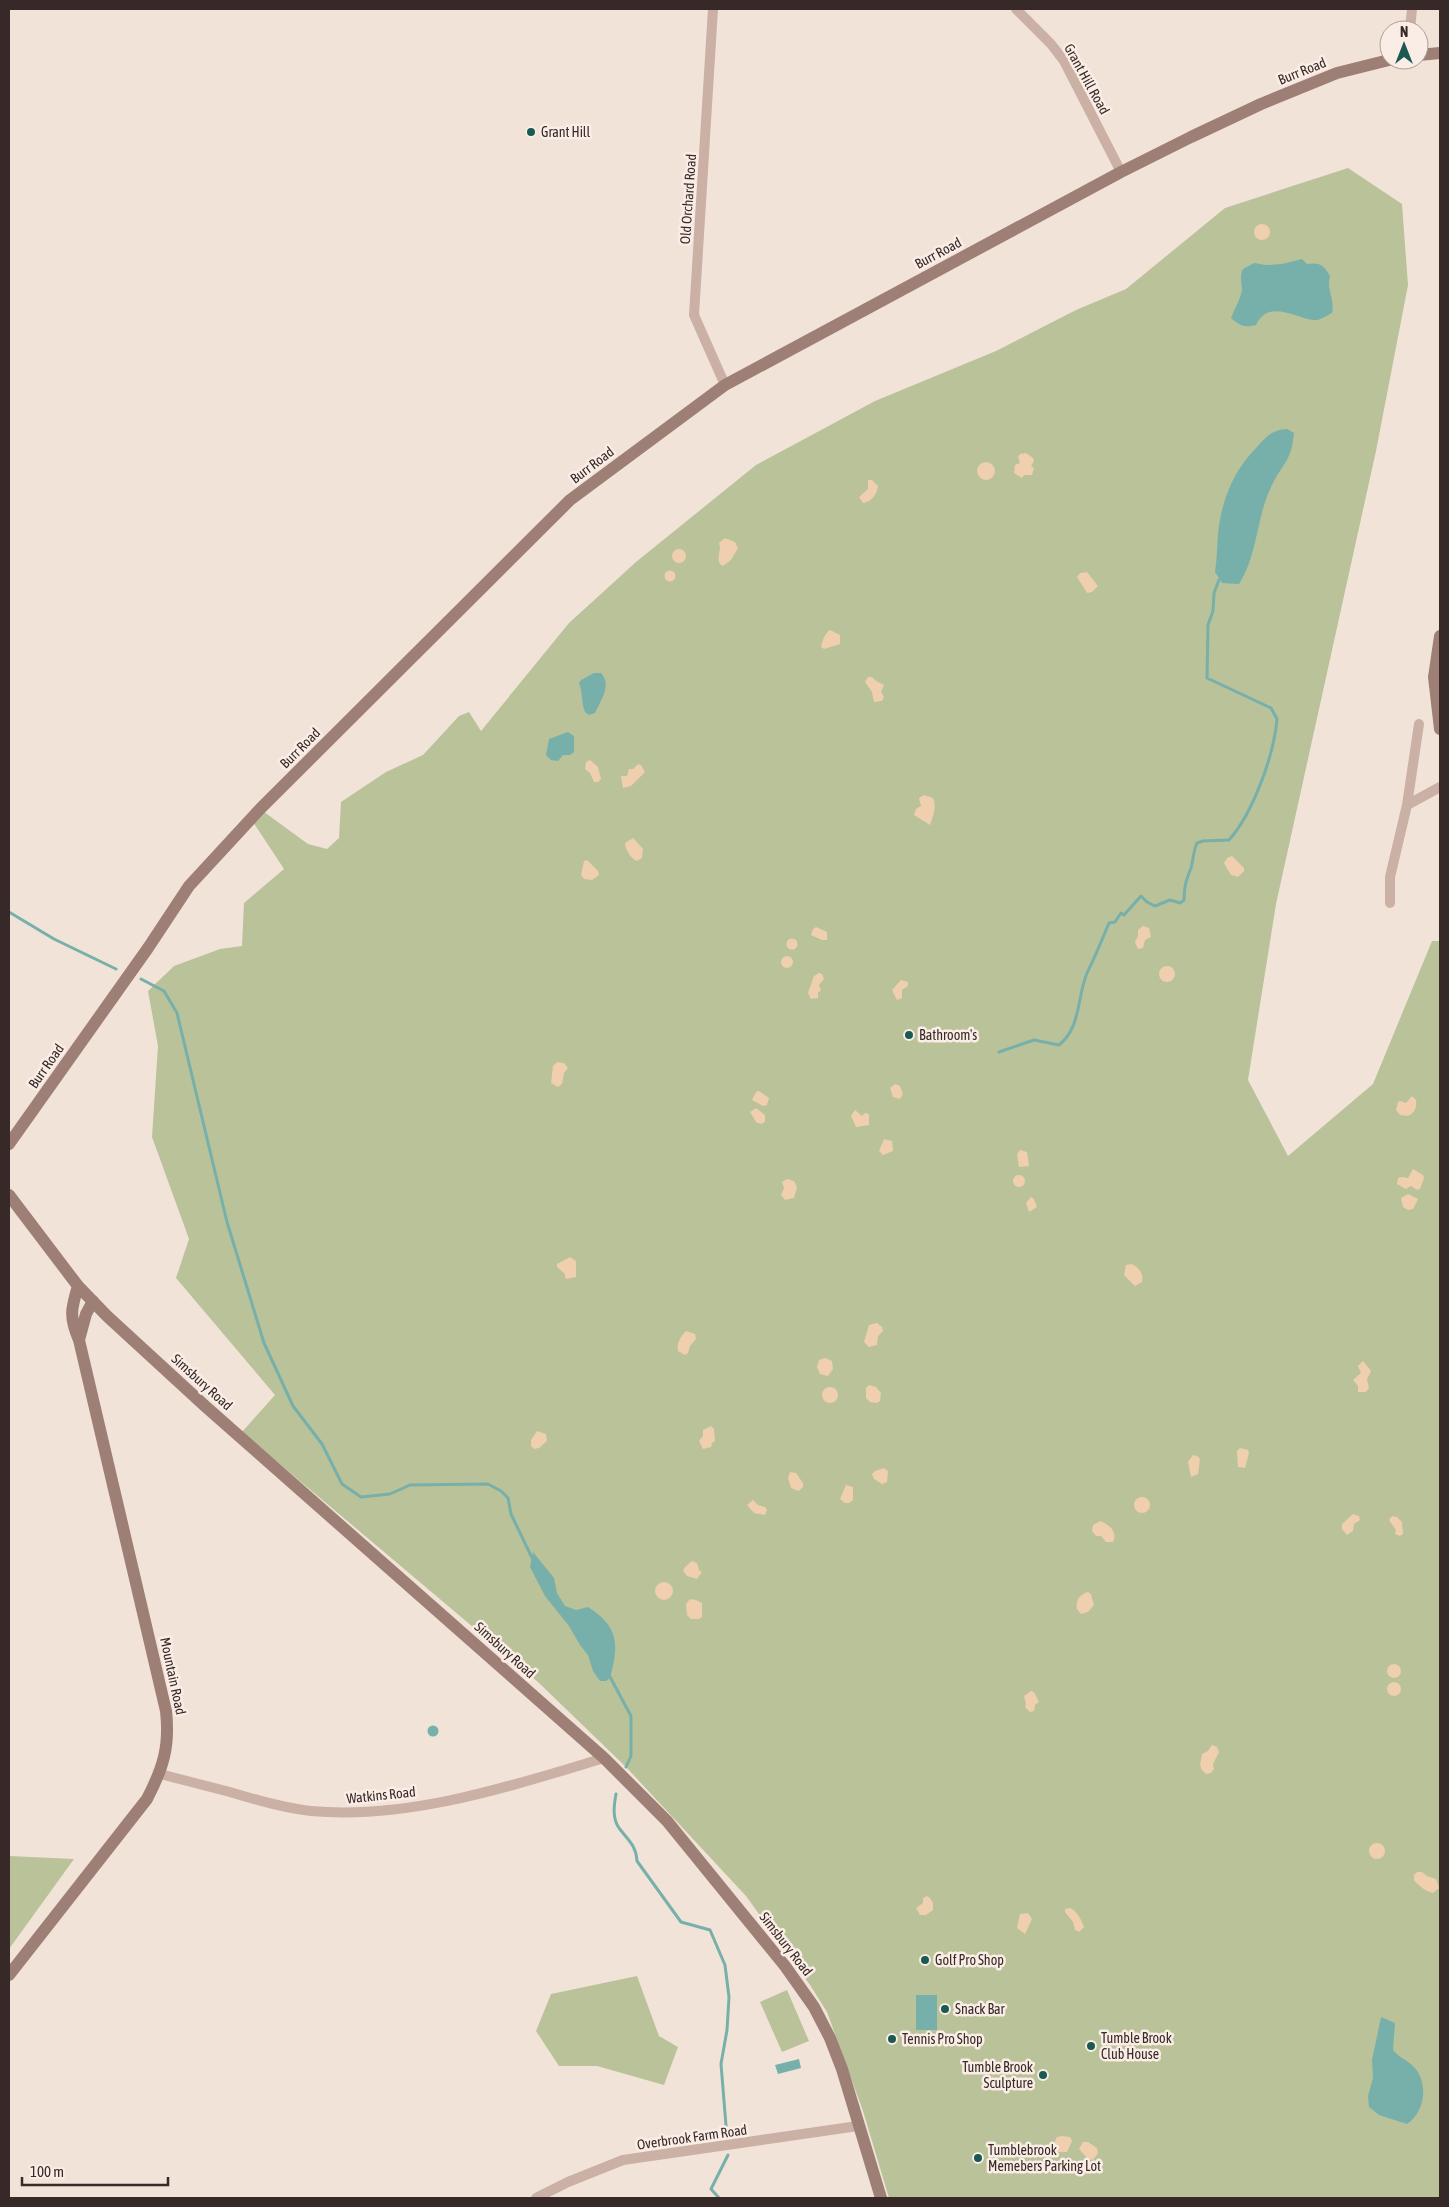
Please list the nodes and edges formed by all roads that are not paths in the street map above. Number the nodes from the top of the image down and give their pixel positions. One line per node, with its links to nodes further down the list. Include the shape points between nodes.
1 (713, 9): 5 (street, Old Orchard Road, via 694,315)
2 (1016, 9): 4 (street, Grant Hill Road, via 1064,61)
3 (1379, 62): 4 (main road, Burr Road, via 1337,73 1261,104)
4 (1121, 172): 5 (main road, Burr Road)
5 (725, 384): 12 (main road, Burr Road, via 570,500 222,849 189,886)
6 (1440, 636): 8 (main road, via 1434,677)
7 (1419, 724): 10 (street)
8 (1440, 729)
9 (1440, 787): 10 (street)
10 (1407, 805): 11 (street, via 1390,877)
11 (1390, 903)
12 (9, 1144)
13 (9, 1195): 14 (main road, Simsbury Road)
14 (78, 1286): 15 (main road, Simsbury Road); 16 (main road, Mountain Road, via 72,1323)
15 (93, 1301): 16 (main road, Mountain Road); 17 (main road, Simsbury Road, via 205,1406)
16 (79, 1340): 18 (main road, Mountain Road, via 166,1711 168,1740)
17 (604, 1758): 18 (street, Watkins Road, via 549,1775 432,1803 345,1813 301,1810); 20 (main road, Simsbury Road, via 667,1821 794,1977 830,2038)
18 (160, 1774): 19 (main road, Mountain Road, via 135,1816)
19 (9, 1976)
20 (858, 2126): 21 (street, Overbrook Farm Road, via 623,2160); 22 (main road, Simsbury Road)
21 (536, 2198)
22 (880, 2198)

